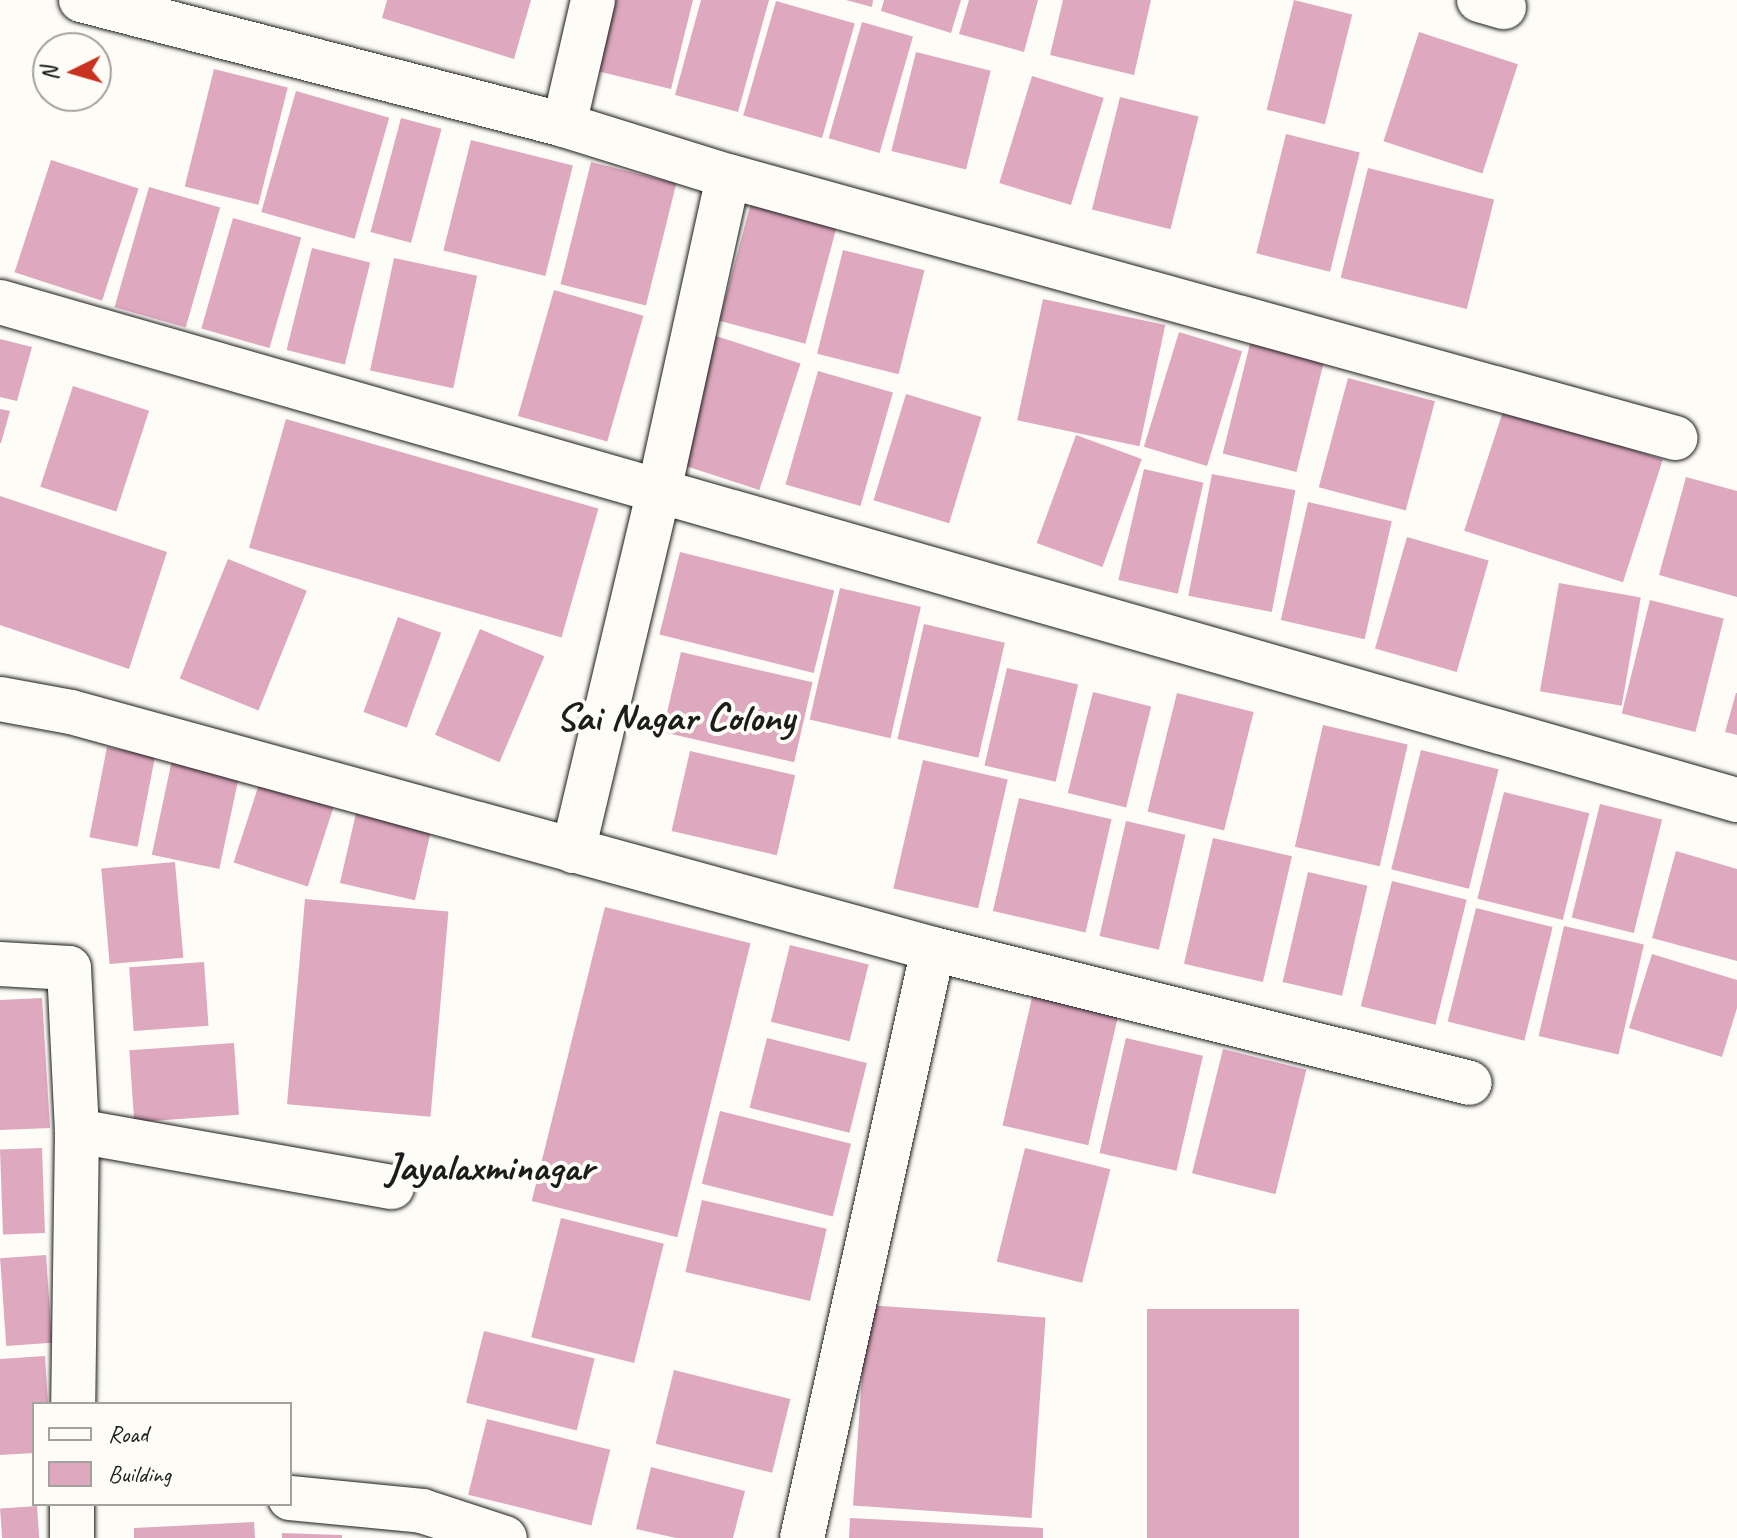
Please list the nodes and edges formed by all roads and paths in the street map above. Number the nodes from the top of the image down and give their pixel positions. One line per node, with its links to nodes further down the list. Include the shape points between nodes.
1 (81, 0): 3 (street)
2 (593, 0): 3 (street)
3 (564, 125): 4 (street)
4 (728, 176): 6 (street); 7 (street)
5 (0, 302): 7 (street)
6 (1675, 438)
7 (659, 491): 9 (street); 10 (street)
8 (0, 699): 10 (street, via 71,712)
9 (1737, 800)
10 (573, 851): 11 (street)
11 (933, 949): 13 (street); 21 (street)
12 (0, 964): 14 (street, via 69,968)
13 (1470, 1083)
14 (77, 1131): 15 (street); 16 (street)
15 (392, 1187)
16 (73, 1402)
17 (292, 1498): 20 (street, via 422,1511)
18 (72, 1506): 19 (street)
19 (72, 1538)
20 (505, 1538)
21 (802, 1538)

